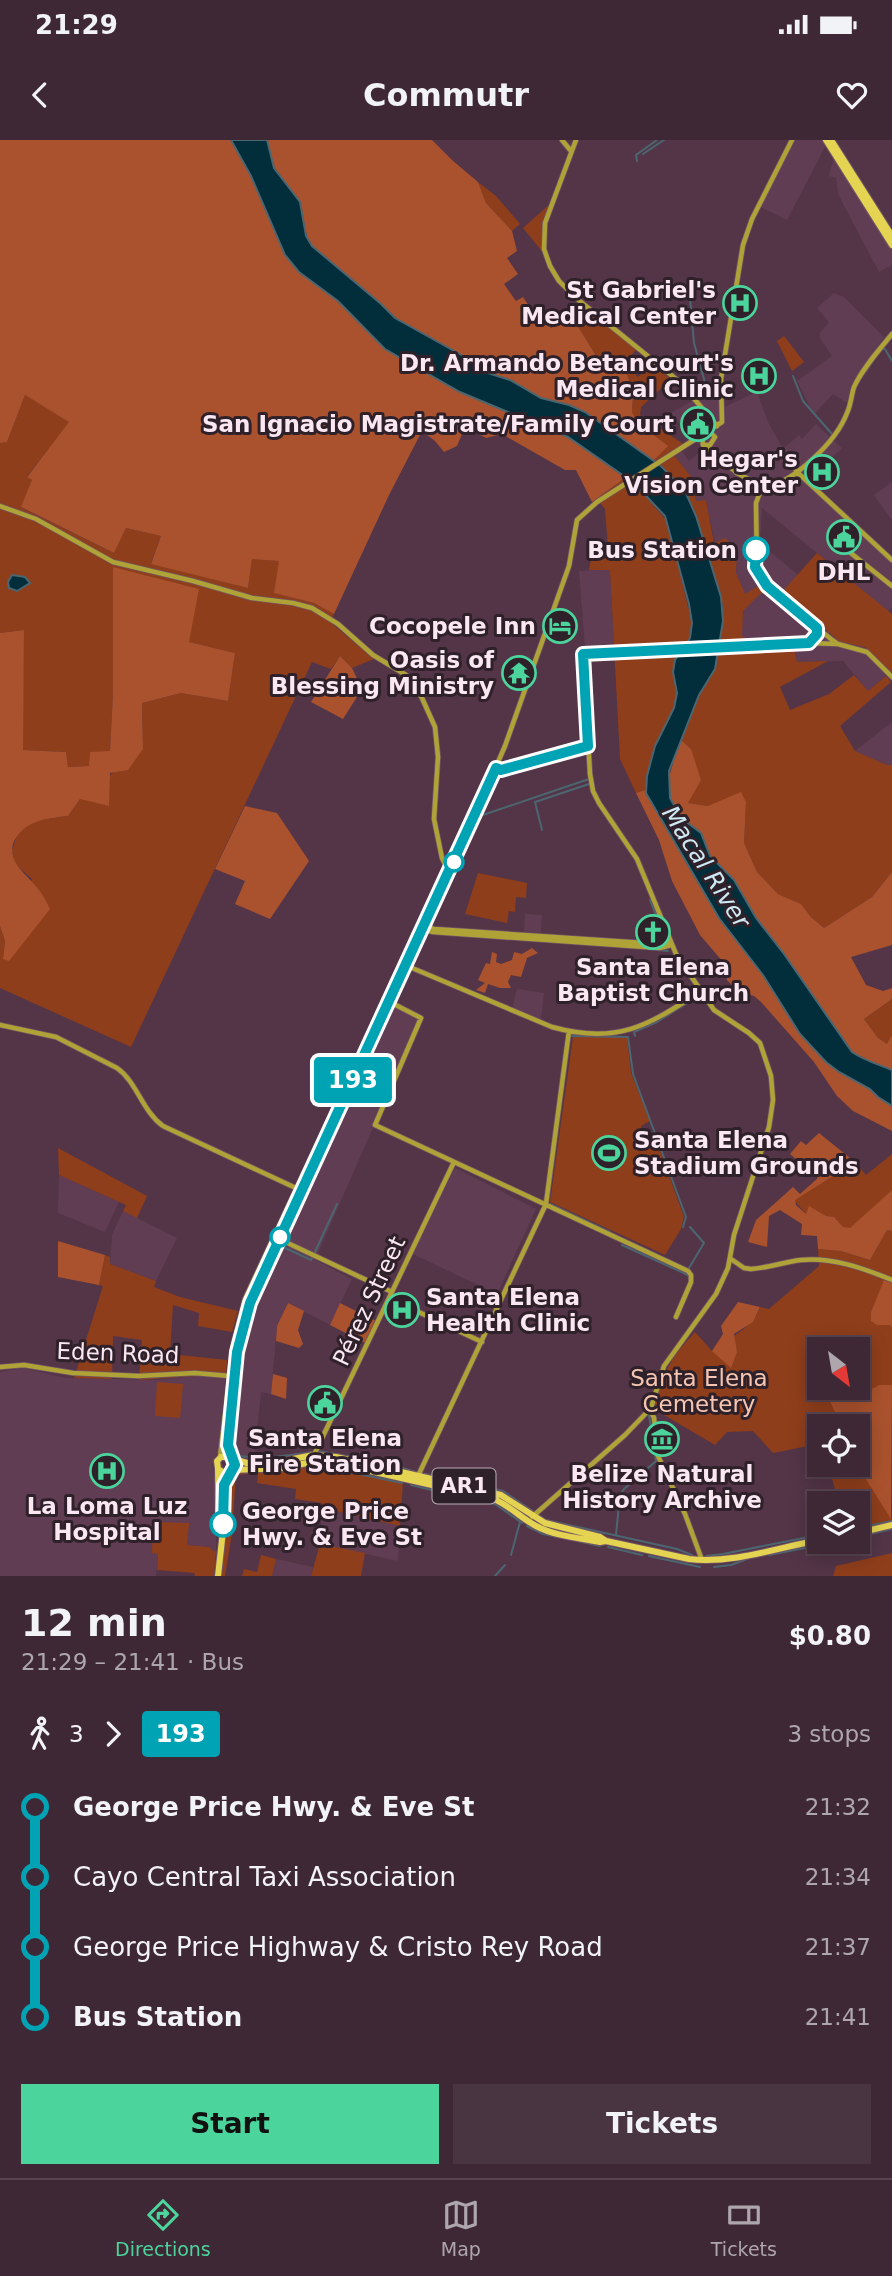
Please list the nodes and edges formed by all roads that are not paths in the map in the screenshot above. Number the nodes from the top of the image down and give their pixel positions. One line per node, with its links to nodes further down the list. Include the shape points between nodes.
1 (562, 140): 5 (main road)
2 (576, 140): 5 (main road)
3 (792, 140): 9 (main road, via 743,245 720,388 722,422)
4 (829, 140): 6 (highway); 7 (highway)
5 (571, 151): 9 (main road, via 544,229 545,255 552,272 579,301 681,383)
6 (892, 236)
7 (892, 245)
8 (892, 334): 13 (main road, via 856,383 846,417 832,440)
9 (717, 426): 10 (main road)
10 (709, 430): 11 (main road); 12 (main road, via 715,437)
11 (702, 435): 12 (main road); 20 (main road, via 584,512 577,520)
12 (706, 446): 14 (main road)
13 (796, 471): 15 (main road); 19 (main road)
14 (753, 484): 15 (main road); 16 (main road)
15 (762, 487): 16 (main road)
16 (759, 495): 23 (main road, via 755,503 759,575)
17 (0, 506): 29 (main road, via 36,519 113,562 252,598 312,608 406,676 435,727 434,819 442,858)
18 (837, 542): 22 (main road)
19 (892, 560)
20 (570, 562): 21 (main road); 28 (main road)
21 (577, 565)
22 (892, 586)
23 (817, 628): 24 (main road); 25 (main road)
24 (809, 643): 25 (main road); 27 (main road, via 583,654)
25 (838, 644): 26 (main road, via 864,650)
26 (892, 677)
27 (588, 746): 28 (main road); 31 (main road, via 593,791 637,859)
28 (496, 768): 29 (main road)
29 (451, 869): 30 (main road)
30 (423, 927): 31 (main road, via 433,932 547,941 660,948); 32 (main road)
31 (670, 944): 33 (main road)
32 (405, 965): 34 (main road); 36 (main road)
33 (701, 991): 36 (main road, via 636,1028 608,1033); 41 (main road, via 719,1014 757,1040 772,1083 769,1127 734,1235)
34 (388, 1001): 37 (main road, via 421,1018 375,1125); 38 (main road)
35 (0, 1025): 38 (main road, via 56,1037 117,1068 163,1126)
36 (569, 1031): 39 (main road)
37 (454, 1162): 39 (main road); 43 (main road, Pérez Street)
38 (299, 1189): 40 (main road)
39 (546, 1204): 44 (main road, via 690,1273 691,1282); 45 (main road)
40 (276, 1238): 43 (main road); 47 (main road, via 247,1310)
41 (731, 1259): 42 (main road, via 751,1269 801,1260 828,1261); 48 (main road, via 716,1294 664,1366)
42 (892, 1280)
43 (391, 1295): 45 (main road); 49 (main road, Pérez Street)
44 (676, 1317)
45 (482, 1342): 54 (main road)
46 (0, 1367): 47 (main road, Eden Road, via 29,1365 124,1376)
47 (232, 1376): 50 (main road, via 228,1445); 51 (main road)
48 (650, 1410): 55 (main road); 61 (main road, via 659,1456)
49 (314, 1455): 50 (highway, AR1, via 275,1462 244,1463); 54 (highway, AR1)
50 (232, 1458): 51 (highway); 53 (highway)
51 (219, 1459): 52 (highway)
52 (218, 1469): 53 (highway); 58 (highway)
53 (232, 1471): 58 (highway, via 224,1485); 59 (highway, AR1, via 335,1463 494,1499 541,1529)
54 (418, 1476): 55 (highway, AR1, via 501,1495)
55 (532, 1517): 59 (highway, AR1)
56 (892, 1525): 57 (highway)
57 (870, 1530)
58 (221, 1537): 62 (highway)
59 (606, 1541): 61 (highway, AR1)
60 (807, 1542): 61 (highway, AR1)
61 (702, 1561)
62 (218, 1576)

